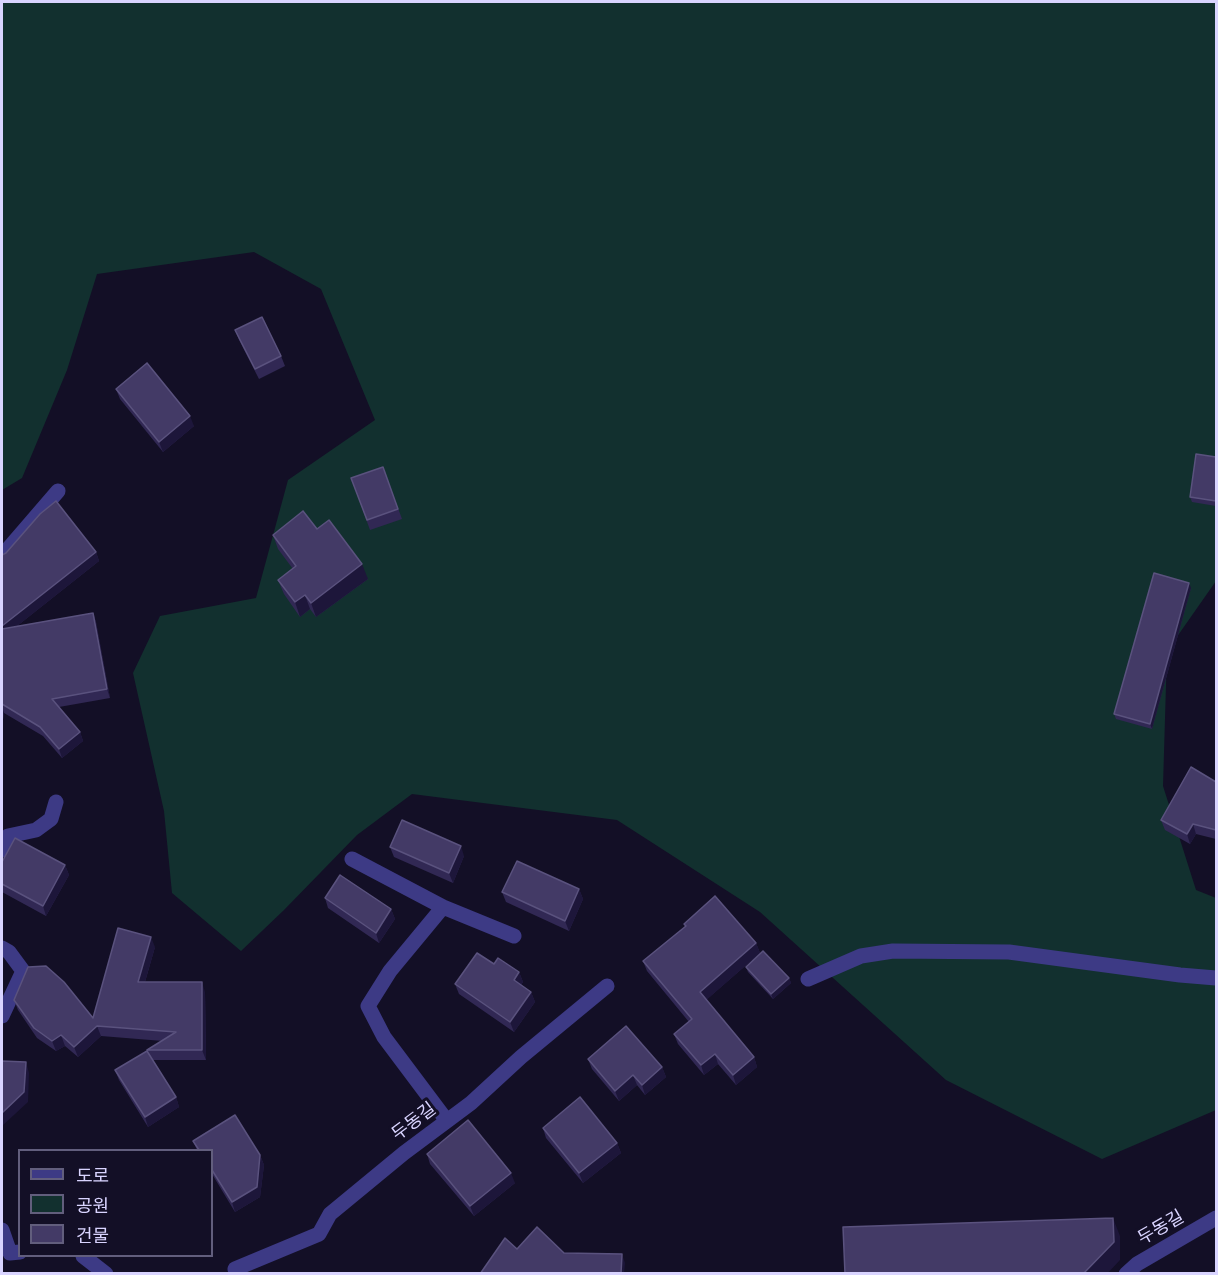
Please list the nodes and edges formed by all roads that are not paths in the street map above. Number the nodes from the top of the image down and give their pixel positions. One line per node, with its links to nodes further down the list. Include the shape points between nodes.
1 (58, 491): 2 (street)
2 (2, 556)
3 (56, 802): 4 (street, via 51,819 36,830 8,836)
4 (2, 849)
5 (352, 859): 6 (street)
6 (443, 907): 7 (street); 13 (street, via 390,971 368,1006 384,1036)
7 (514, 936)
8 (2, 948): 12 (street, via 23,971)
9 (808, 978): 10 (street, via 861,956 893,951 1009,952)
10 (1216, 978)
11 (607, 986): 13 (street, 두동길)
12 (2, 1016)
13 (447, 1121): 18 (street, 두동길, via 330,1214 319,1234)
14 (1216, 1218): 21 (street, 두동길)
15 (2, 1230): 16 (street, via 10,1253)
16 (18, 1252)
17 (84, 1257): 19 (street)
18 (236, 1271): 20 (street, 두동길)
19 (106, 1274)
20 (219, 1274)
21 (1126, 1274)

